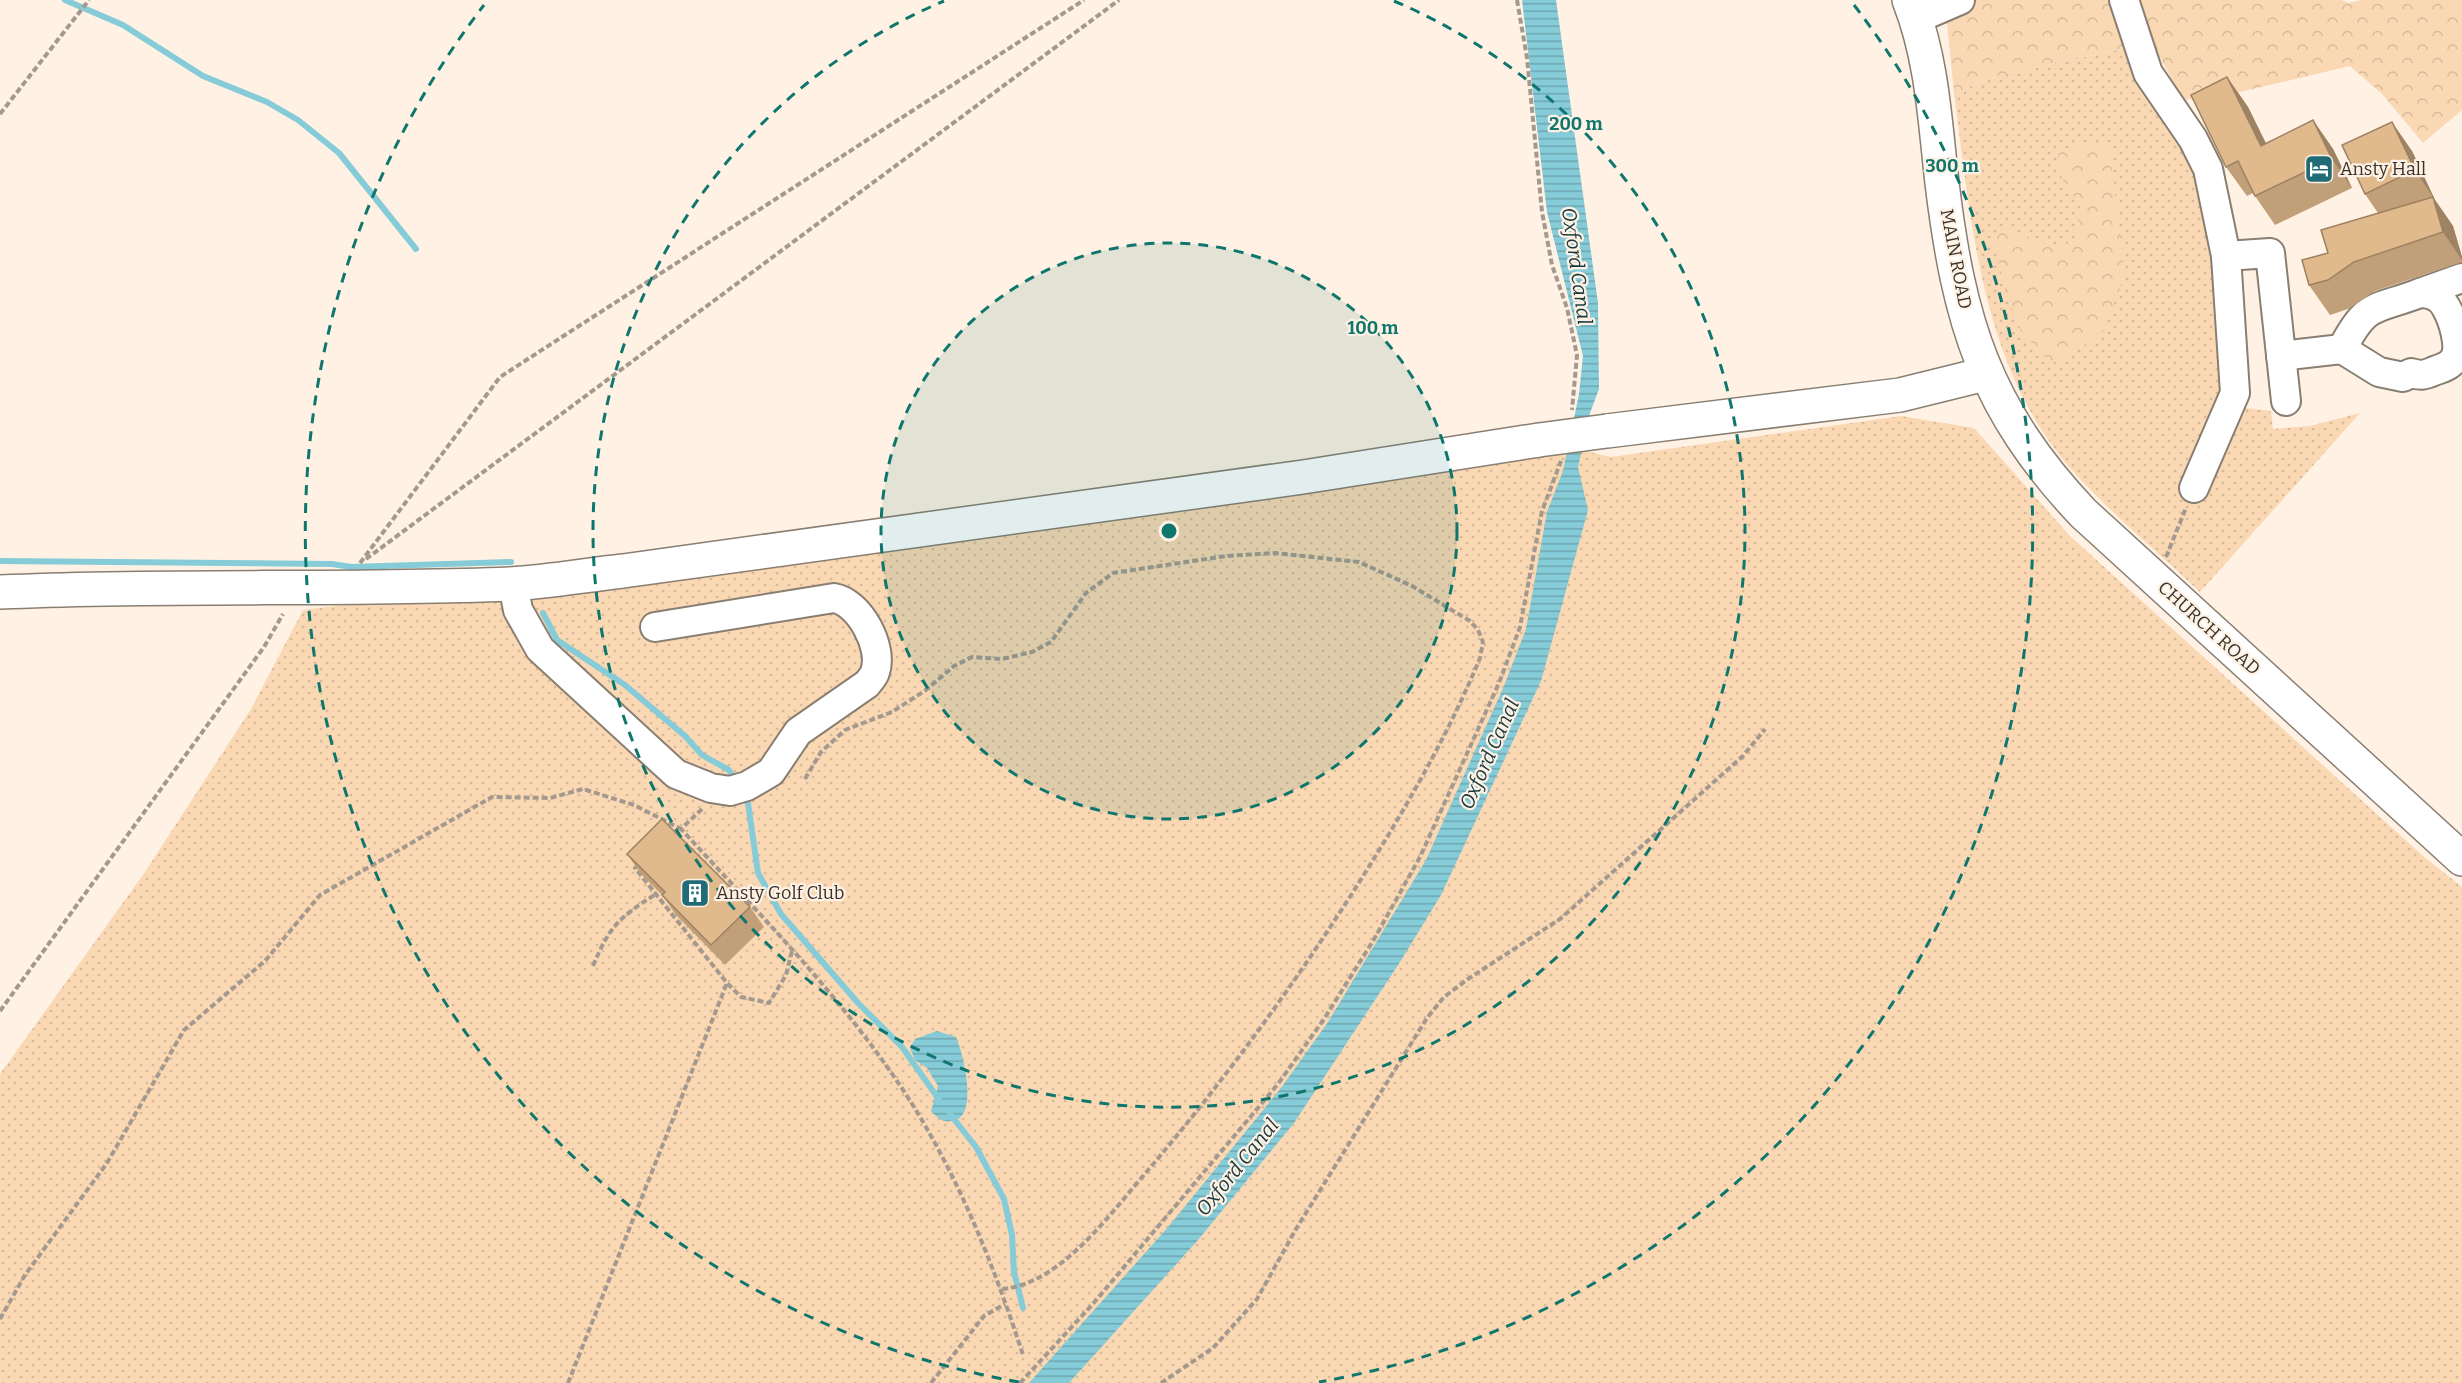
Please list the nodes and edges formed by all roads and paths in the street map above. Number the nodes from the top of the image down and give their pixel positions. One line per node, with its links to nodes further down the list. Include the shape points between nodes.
1 (88, 0): 8 (path)
2 (1084, 0): 3 (path, via 500,377 360,563)
3 (1119, 0)
4 (1517, 0): 16 (path, via 1527,58 1542,212 1552,266 1567,308 1577,355)
5 (1960, 0): 7 (lane)
6 (2124, 0): 9 (lane, via 2148,73 2193,139 2208,169)
7 (1913, 9): 14 (main road, MAIN ROAD, via 1933,97 1955,276)
8 (0, 114)
9 (2226, 256): 13 (lane, via 2270,253); 18 (lane, via 2235,393)
10 (2462, 278): 11 (lane)
11 (2420, 293): 12 (lane, via 2367,311 2356,322); 12 (lane, via 2440,299 2446,308 2456,339 2457,354 2452,363 2421,376 2411,373 2403,377 2379,372)
12 (2342, 349): 13 (lane)
13 (2281, 356): 15 (lane)
14 (1985, 374): 17 (main road, bridge, via 1900,395 1607,431); 19 (main road, CHURCH ROAD, via 2049,477)
15 (2286, 401)
16 (1570, 420)
17 (1550, 450): 20 (main road, via 1303,477); 42 (path, via 1520,627 1499,683 1420,857 1373,940 1278,1084 1099,1297)
18 (2194, 488): 19 (path)
19 (2157, 580): 29 (main road, CHURCH ROAD)
20 (513, 584): 21 (main road); 26 (lane, via 518,610 540,649 676,774)
21 (297, 588): 22 (main road, via 110,587); 35 (path, via 264,646)
22 (0, 592)
23 (655, 627): 26 (lane, via 834,598 853,608 860,618 877,657 875,672 867,684 798,732 771,772)
24 (1765, 729): 43 (path, via 1743,756 1560,919 1444,997 1296,1229 1257,1299 1213,1348)
25 (805, 778): 36 (path, via 821,752 844,730 892,712 954,666 972,657 1002,659 1051,642 1086,593 1113,573 1226,556 1275,553 1329,557 1381,570 1456,611 1479,630 1483,642 1480,658 1425,771 1386,840 1294,982 1188,1123 1097,1229 1065,1260 1027,1284)
26 (729, 789): 27 (path)
27 (681, 829): 28 (path); 32 (path); 38 (path, via 634,805 583,789 550,798 492,797 320,895 265,961 184,1030 107,1163 25,1275)
28 (671, 837)
29 (2462, 859)
30 (644, 860): 31 (path, via 635,868)
31 (656, 894): 33 (path, via 612,927); 34 (path)
32 (792, 951): 34 (path, via 786,975 769,1003 741,997); 36 (path, via 850,1019 913,1106 960,1190)
33 (593, 966)
34 (727, 983): 40 (path)
35 (0, 1011)
36 (1002, 1289): 37 (path)
37 (1005, 1304): 39 (path); 41 (path, via 984,1316)
38 (0, 1319)
39 (1023, 1355)
40 (568, 1383)
41 (932, 1383)
42 (1020, 1383)
43 (1161, 1383)

